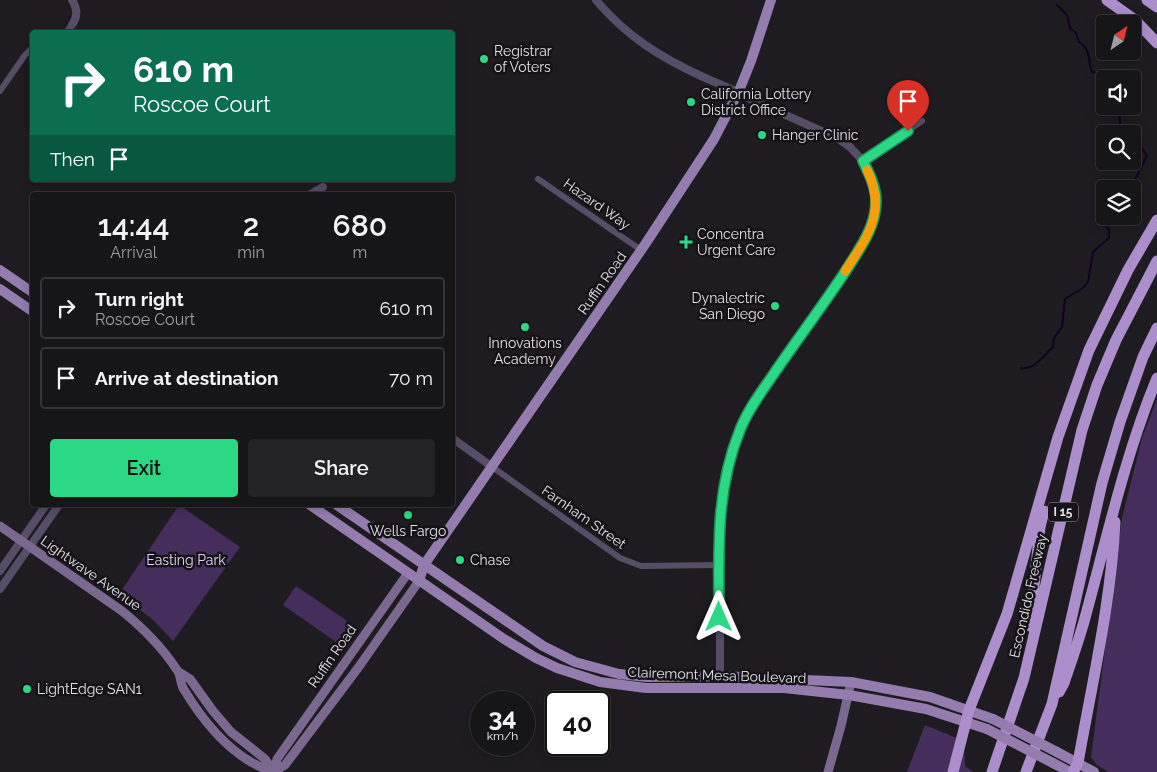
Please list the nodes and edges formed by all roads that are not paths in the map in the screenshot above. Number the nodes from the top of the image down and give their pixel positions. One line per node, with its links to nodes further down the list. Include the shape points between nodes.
1 (72, 0): 7 (street, via 76,6)
2 (596, 0): 12 (street, via 624,30 655,53)
3 (771, 0): 12 (main road, Ruffin Road)
4 (1107, 0): 9 (highway, via 1135,20)
5 (1147, 0): 6 (highway)
6 (1157, 6)
7 (72, 26): 8 (street)
8 (68, 30)
9 (1157, 43)
10 (30, 50): 11 (street)
11 (0, 91)
12 (739, 91): 14 (street, via 837,138); 19 (main road, Ruffin Road, via 711,144)
13 (922, 121): 14 (street)
14 (863, 161): 39 (street, via 876,199 872,224 837,284 767,383 740,429 722,489)
15 (538, 179): 19 (street, Hazard Way)
16 (323, 187): 17 (street)
17 (314, 192)
18 (1157, 220): 27 (highway, via 1100,327)
19 (641, 250): 29 (main road, Ruffin Road)
20 (1157, 261): 45 (highway, Escondido Freeway / I 15, via 1096,385)
21 (0, 270): 23 (main road)
22 (0, 289): 24 (main road)
23 (30, 291)
24 (30, 310)
25 (1157, 328): 48 (highway, I 15, via 1143,357 1102,483)
26 (1157, 378): 30 (highway)
27 (1066, 414): 45 (highway, via 1040,527); 49 (highway, via 1007,614)
28 (455, 440): 29 (street, Farnham Street)
29 (491, 466): 38 (main road, Ruffin Road); 39 (street, Farnham Street, via 620,558 641,566)
30 (1117, 498): 48 (highway, via 1084,620 1064,683); 51 (highway, via 1104,619)
31 (45, 507): 36 (street)
32 (58, 507): 37 (street)
33 (313, 507): 41 (main road, Clairemont Mesa Boulevard)
34 (340, 507): 38 (main road, Clairemont Mesa Boulevard)
35 (0, 526): 36 (main road, Lightwave Avenue)
36 (21, 541): 37 (main road, Lightwave Avenue); 40 (street)
37 (30, 546): 43 (street); 52 (main road, Lightwave Avenue, via 141,626 179,672 192,702 222,740 257,767)
38 (424, 565): 41 (main road, Ruffin Road); 42 (main road, Ruffin Road); 44 (main road, Clairemont Mesa Boulevard, via 543,646 576,662 605,672 647,677)
39 (719, 566): 44 (street)
40 (0, 570)
41 (408, 573): 42 (main road, Clairemont Mesa Boulevard); 52 (main road, Ruffin Road, via 277,759)
42 (419, 581): 47 (main road, Clairemont Mesa Boulevard, via 536,658 600,682 646,688 784,688); 52 (main road, Ruffin Road, via 285,765)
43 (0, 589)
44 (720, 676): 46 (main road, Clairemont Mesa Boulevard)
45 (1024, 678): 55 (highway, Escondido Freeway / I 15)
46 (851, 682): 47 (main road); 49 (main road, Clairemont Mesa Boulevard, via 930,697)
47 (849, 695): 50 (main road, Clairemont Mesa Boulevard, via 926,709); 53 (main road)
48 (1052, 704): 56 (highway, I 15)
49 (969, 710): 50 (highway); 51 (main road, Clairemont Mesa Boulevard, bridge, via 1057,752)
50 (966, 721): 51 (main road, Clairemont Mesa Boulevard, bridge); 54 (highway)
51 (1073, 769): 57 (main road, Clairemont Mesa Boulevard)
52 (274, 772)
53 (828, 772)
54 (953, 772)
55 (992, 772)
56 (1026, 772)
57 (1094, 772)

